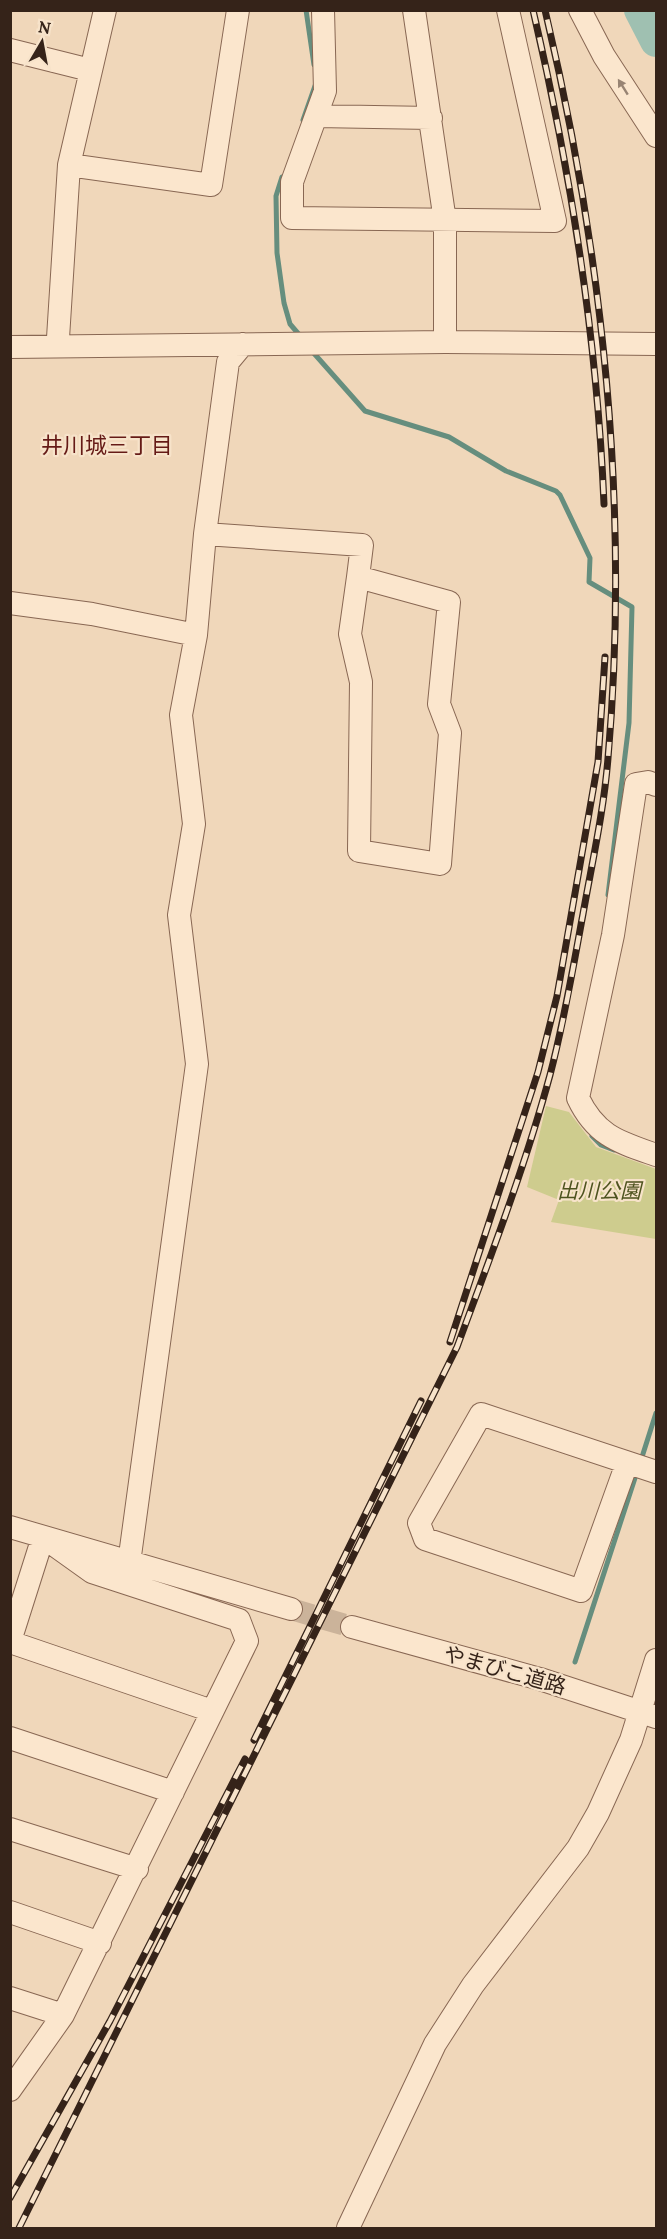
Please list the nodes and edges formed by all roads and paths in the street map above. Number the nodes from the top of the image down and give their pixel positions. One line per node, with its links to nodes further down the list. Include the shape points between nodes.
1 (105, 10): 8 (street)
2 (238, 10): 12 (street, via 211,185)
3 (323, 10): 9 (street, via 325,91)
4 (414, 10): 10 (street)
5 (508, 10): 13 (street, via 555,221)
6 (580, 10): 11 (street, one-way to 6, via 604,56)
7 (10, 50): 8 (street)
8 (90, 70): 12 (street)
9 (317, 116): 10 (street); 13 (street, via 292,182 292,218)
10 (431, 118): 13 (street)
11 (657, 135)
12 (69, 165): 17 (street, via 58,338)
13 (446, 221): 14 (street)
14 (445, 342): 15 (street); 16 (street)
15 (243, 344): 17 (street); 19 (street, via 228,362)
16 (657, 344)
17 (61, 346): 18 (street)
18 (10, 347)
19 (205, 534): 20 (street, via 362,545); 22 (street)
20 (358, 578): 20 (street, via 449,602 439,704 450,733 440,864 359,851 361,682 350,634)
21 (10, 603): 22 (street, via 92,614)
22 (196, 635): 29 (street, via 181,715 194,824 179,915 197,1064)
23 (657, 785): 24 (street, via 636,784 613,935 578,1098 606,1136)
24 (657, 1155)
25 (627, 1462): 25 (street, via 481,1414 419,1523 425,1539 581,1591); 26 (street)
26 (657, 1472)
27 (10, 1527): 28 (street)
28 (43, 1537): 29 (street); 30 (street); 35 (street, via 92,1572 239,1620 247,1641)
29 (129, 1563): 31 (street)
30 (15, 1609): 33 (street)
31 (291, 1609)
32 (352, 1627): 36 (street, やまびこ道路, via 540,1679)
33 (10, 1642): 35 (street)
34 (657, 1660): 36 (street)
35 (212, 1711): 38 (street)
36 (648, 1715): 46 (street, via 578,1848 473,1985 435,2044)
37 (10, 1738): 38 (street)
38 (173, 1792): 40 (street)
39 (10, 1829): 40 (street)
40 (137, 1869): 42 (street)
41 (10, 1912): 42 (street)
42 (100, 1943): 44 (street)
43 (10, 1998): 44 (street)
44 (63, 2015): 45 (street)
45 (10, 2090)
46 (348, 2229)

